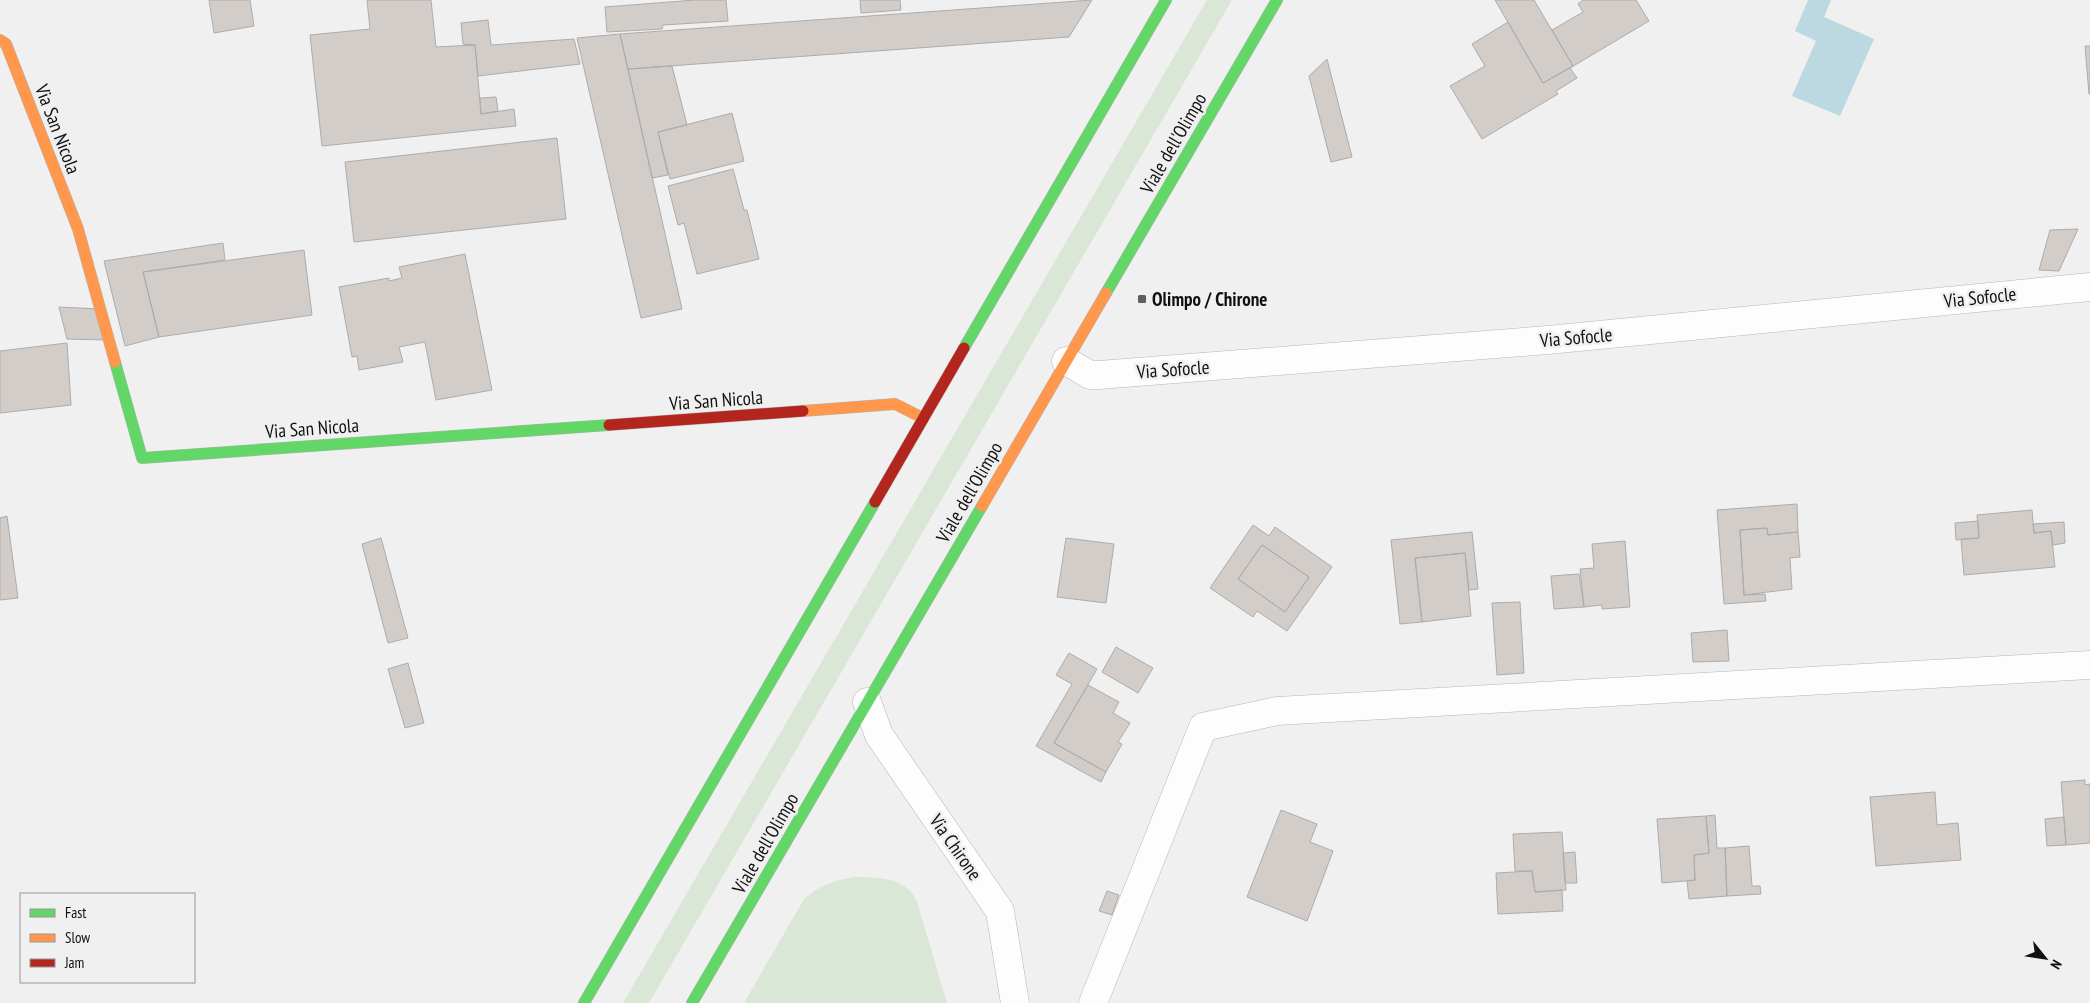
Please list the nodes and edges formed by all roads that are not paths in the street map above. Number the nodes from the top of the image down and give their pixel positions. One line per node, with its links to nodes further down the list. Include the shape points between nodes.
1 (1166, 0): 6 (street)
2 (1277, 0): 5 (street, Viale dell'Olimpo)
3 (0, 40): 6 (street, Via San Nicola, via 6,44 78,229 142,458 895,404)
4 (2090, 287): 5 (street, Via Sofocle, via 1548,340 1099,375 1090,375)
5 (1066, 361): 8 (street, Viale dell'Olimpo)
6 (923, 418): 9 (street)
7 (2090, 665): 12 (street, via 1277,711 1203,728)
8 (867, 702): 10 (street, Viale dell'Olimpo); 11 (street, Via Chirone, via 879,735 1000,911)
9 (584, 1003)
10 (692, 1003)
11 (1015, 1003)
12 (1093, 1003)

